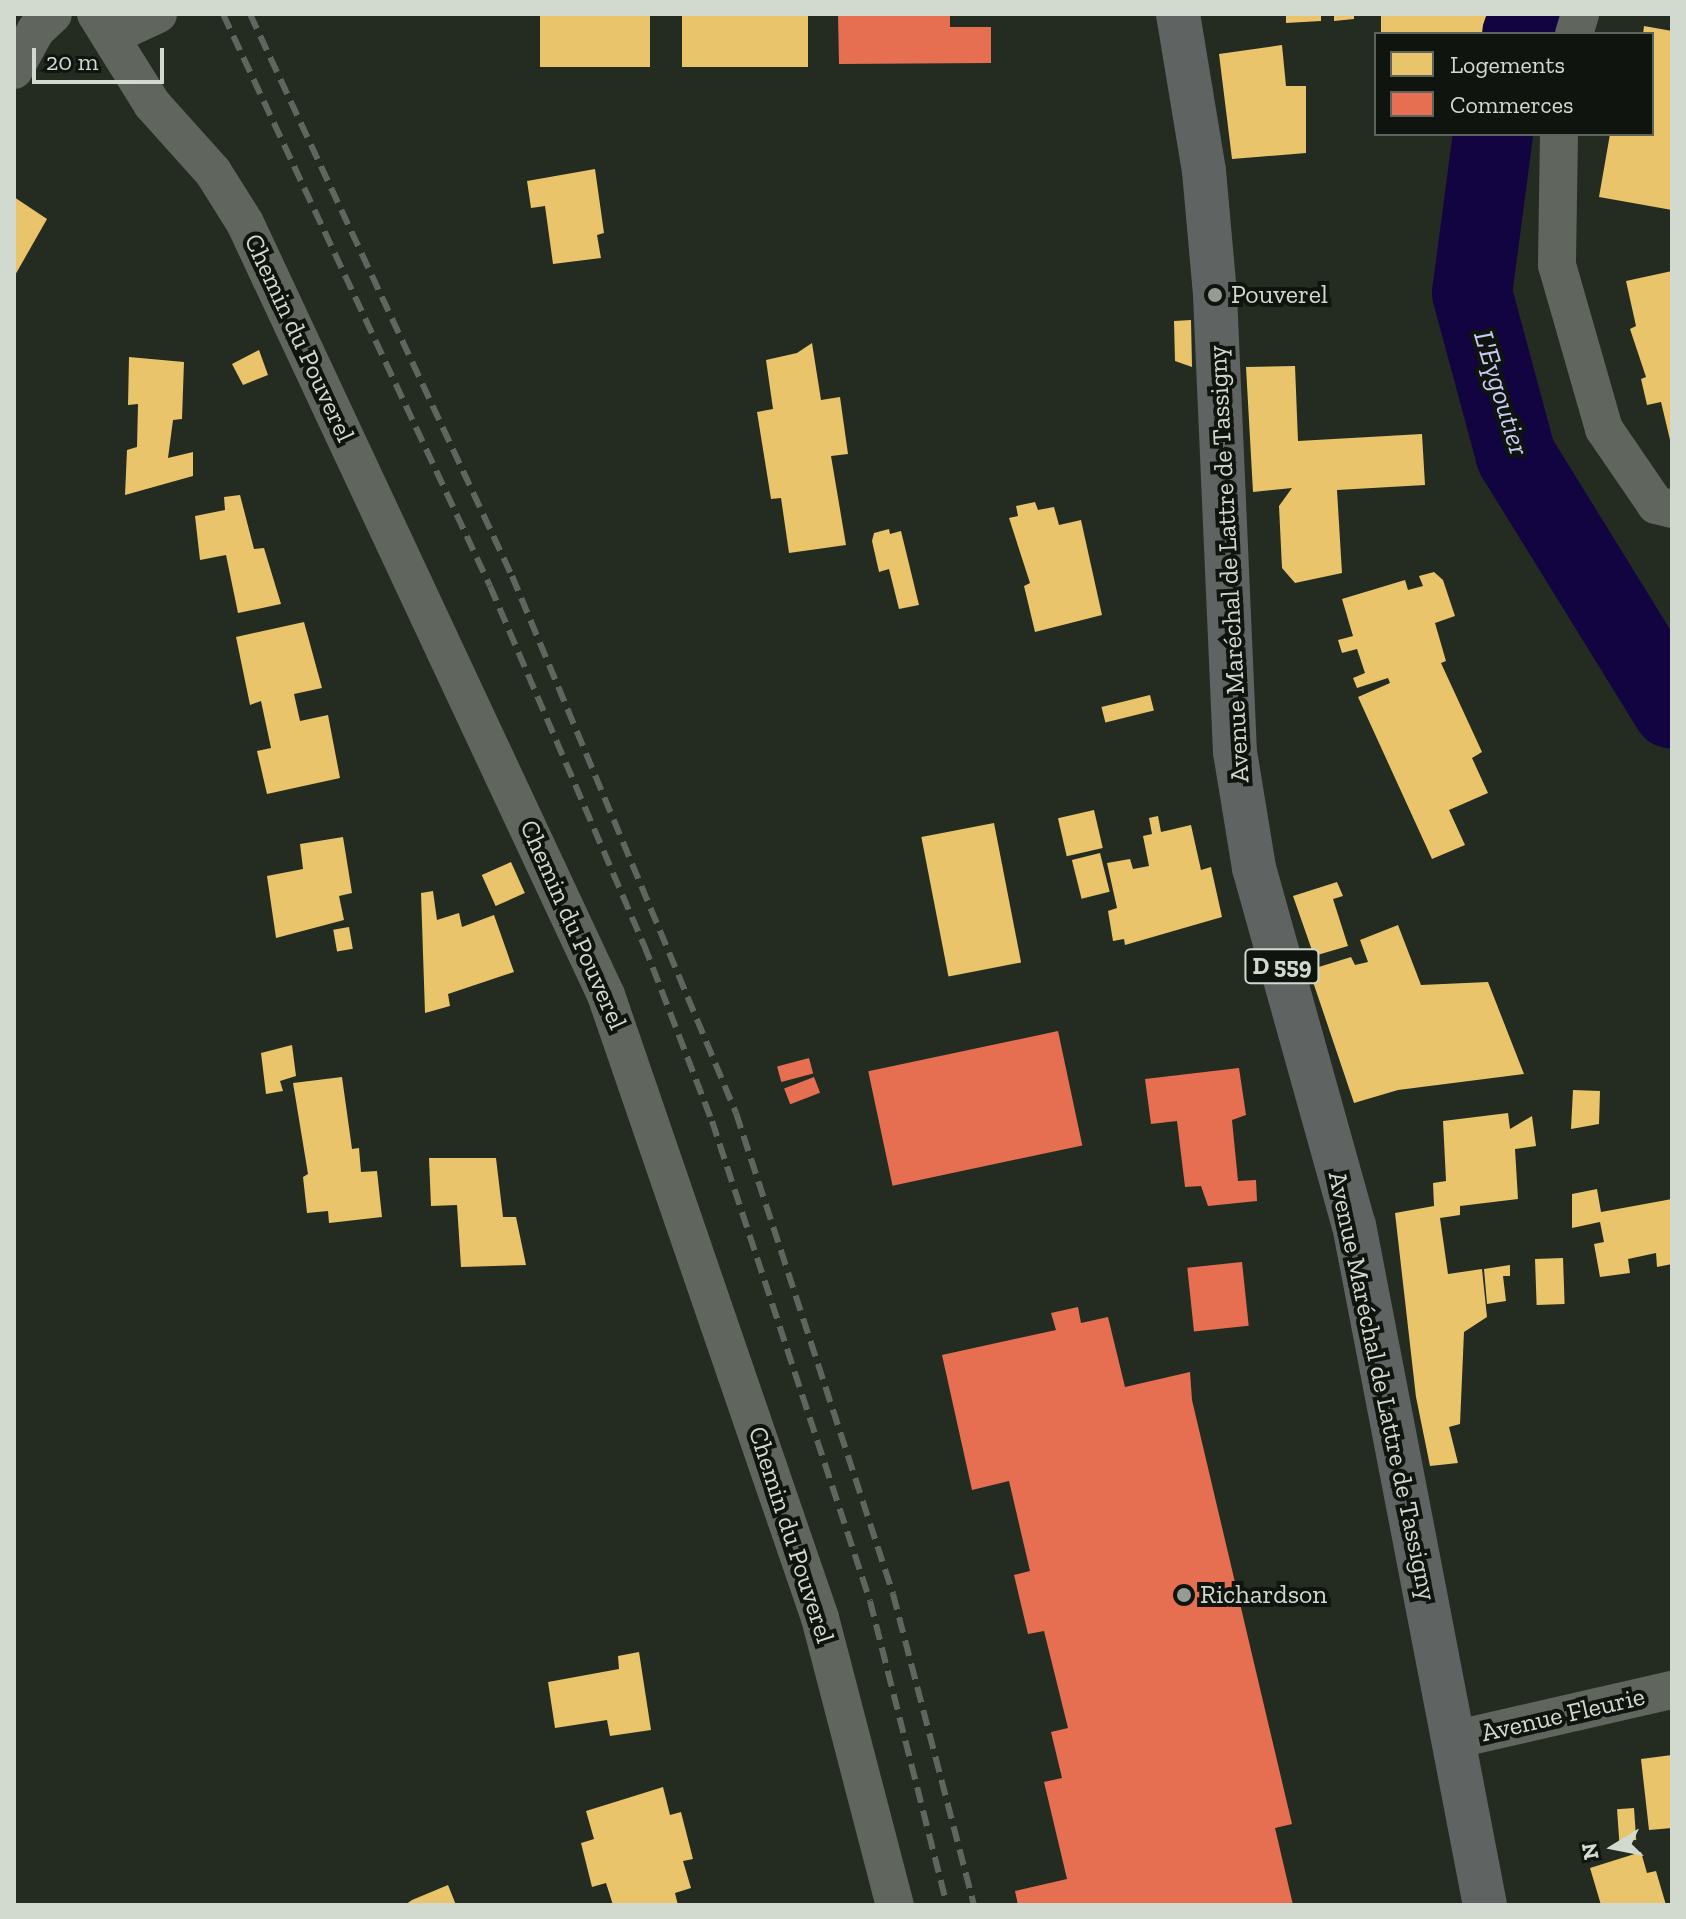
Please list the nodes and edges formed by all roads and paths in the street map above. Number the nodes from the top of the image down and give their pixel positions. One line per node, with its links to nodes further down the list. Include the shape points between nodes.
1 (53, 14): 5 (street, via 36,30)
2 (1178, 14): 9 (main road, Avenue Maréchal de Lattre de Tassigny / D 559, via 1204,171 1215,295 1235,752 1254,868 1354,1225)
3 (156, 15): 4 (street)
4 (104, 25): 10 (street, Chemin du Pouverel, via 152,104 213,172 245,223 606,995 820,1618)
5 (14, 70)
6 (1559, 136): 7 (street, via 1557,265 1604,429 1656,505)
7 (1672, 509)
8 (1672, 1690): 9 (street, Avenue Fleurie)
9 (1453, 1740): 11 (main road, Avenue Maréchal de Lattre de Tassigny / D 559)
10 (895, 1905)
11 (1485, 1905)

